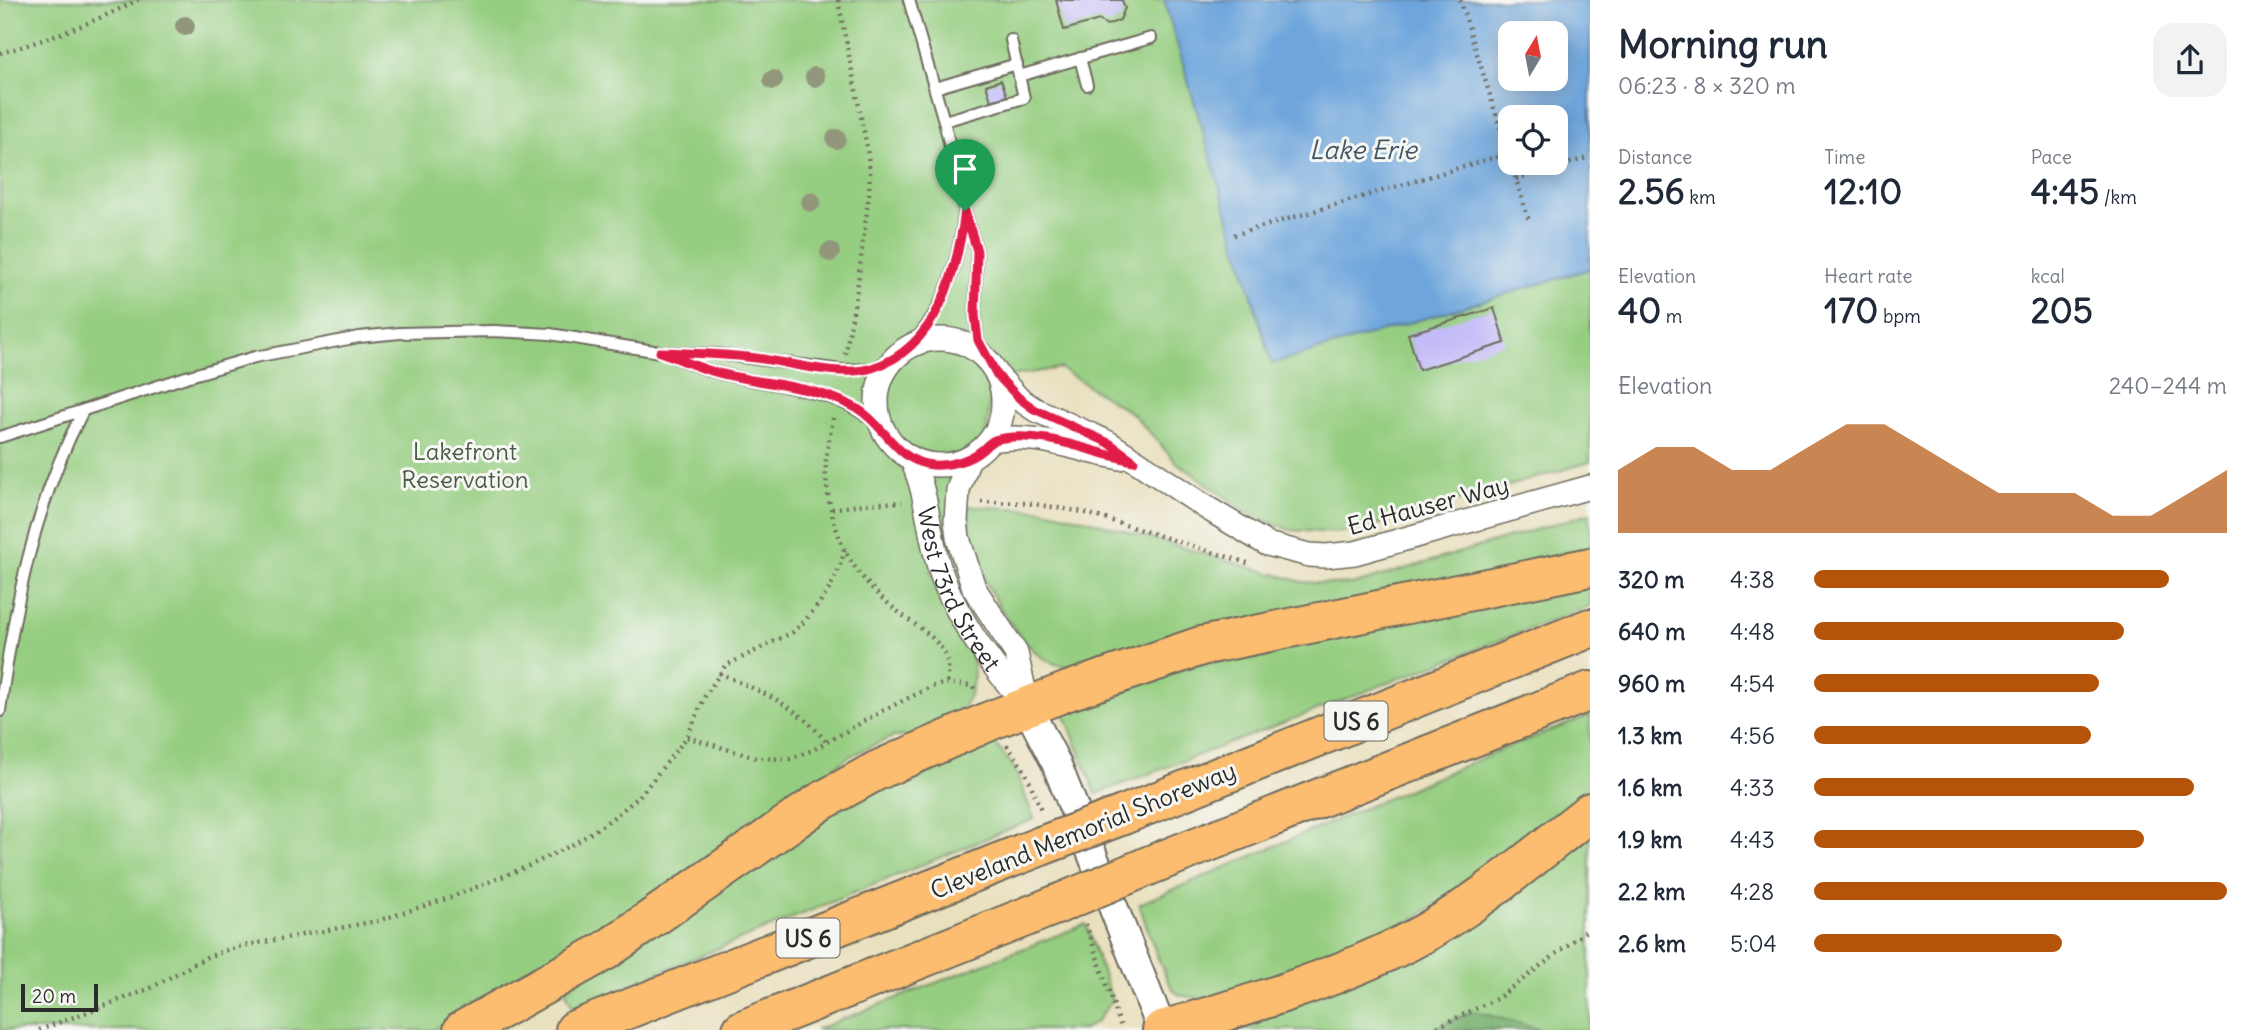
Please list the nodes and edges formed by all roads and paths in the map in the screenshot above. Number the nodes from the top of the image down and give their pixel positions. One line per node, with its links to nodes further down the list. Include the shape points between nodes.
1 (138, 0): 7 (path)
2 (838, 0): 23 (path, via 867,147 869,194)
3 (909, 0): 11 (lane)
4 (1460, 0): 12 (path)
5 (1151, 38): 8 (lane)
6 (1011, 40): 9 (lane)
7 (0, 53)
8 (1080, 58): 9 (lane); 10 (lane)
9 (1018, 70): 11 (lane); 13 (lane, via 1024,98)
10 (1087, 85)
11 (935, 88): 13 (lane)
12 (1498, 120)
13 (944, 121): 18 (lane)
14 (1590, 157): 17 (path)
15 (1498, 161): 20 (path)
16 (1515, 175): 17 (path)
17 (1516, 179): 19 (path)
18 (965, 211): 22 (lane, via 960,248 946,289 924,332); 24 (lane, via 977,251 978,340)
19 (1529, 221)
20 (1234, 235)
21 (660, 352): 22 (lane, via 717,354 842,370 871,369); 26 (lane, via 550,334 494,331 359,337 255,357); 27 (lane, via 715,372 836,399)
22 (901, 353): 24 (street, via 924,341 941,339 975,349); 27 (street, via 883,374 877,392)
23 (844, 361)
24 (993, 368): 29 (street, via 1003,391 1003,408); 32 (street, Ed Hauser Way, via 1034,409 1109,443)
25 (834, 409): 35 (path, via 826,460)
26 (83, 411): 28 (lane); 44 (lane, via 70,435 24,570)
27 (883, 430): 30 (street)
28 (0, 437)
29 (991, 440): 31 (street); 32 (street, via 1026,437)
30 (911, 458): 31 (street, via 930,465); 43 (street, West 73rd Street, via 923,487 934,549 948,591 992,664)
31 (970, 458): 43 (street, West 73rd Street, via 958,490 958,538 974,588 1016,653)
32 (1134, 461): 33 (street, Ed Hauser Way, via 1268,544 1326,556 1383,547)
33 (1590, 486)
34 (912, 501): 35 (path)
35 (832, 509): 36 (path)
36 (845, 550): 39 (path, via 827,593 805,621); 40 (path, via 876,594 938,644 949,669)
37 (1590, 567): 43 (highway, via 1201,646)
38 (1590, 628): 52 (highway, Cleveland Memorial Shoreway / US 6, bridge)
39 (719, 673): 45 (path); 46 (path, via 796,710)
40 (947, 683): 41 (path); 46 (path, via 913,695)
41 (973, 687)
42 (1590, 691): 53 (highway, US 6, bridge)
43 (1027, 707): 51 (highway, via 848,785 605,951); 55 (street, West 73rd Street, via 1056,763)
44 (0, 711)
45 (687, 737): 46 (path, via 772,760 789,759); 50 (path, via 639,797 574,844 531,865 377,921 237,947 207,957 149,989)
46 (827, 743)
47 (1590, 812): 55 (highway, via 1475,900 1410,941 1290,991)
48 (1590, 928): 56 (path, via 1498,998)
49 (1112, 1000): 54 (path)
50 (39, 1030)
51 (463, 1030)
52 (575, 1030)
53 (742, 1030)
54 (1122, 1030)
55 (1162, 1030)
56 (1431, 1030)

